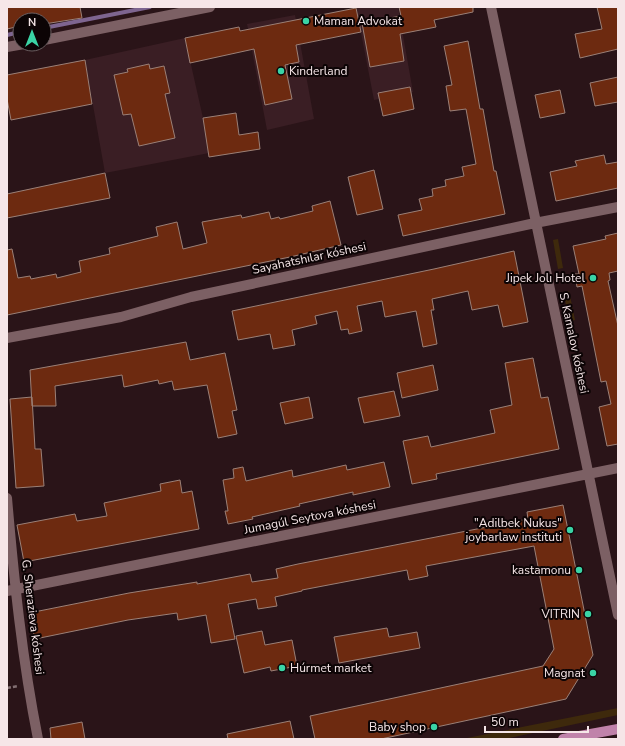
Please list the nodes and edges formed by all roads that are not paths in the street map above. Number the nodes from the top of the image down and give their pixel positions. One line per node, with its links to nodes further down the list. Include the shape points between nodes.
1 (210, 7): 3 (street)
2 (491, 7): 5 (street, S. Kamalov kóshesi)
3 (52, 38)
4 (618, 207): 5 (street, Sayahatshılar kóshesi)
5 (535, 223): 6 (street, Sayahatshılar kóshesi, via 191,297 121,317); 8 (street, S. Kamalov kóshesi)
6 (7, 338)
7 (618, 468): 8 (street, Jumagúl Seytova kóshesi)
8 (589, 473): 10 (street, Jumagúl Seytova kóshesi); 11 (street, S. Kamalov kóshesi)
9 (7, 498): 10 (street, G. Sherazieva kóshesi)
10 (11, 590): 13 (street, G. Sherazieva kóshesi)
11 (618, 615)
12 (618, 729): 14 (main road)
13 (38, 739)
14 (563, 739)

